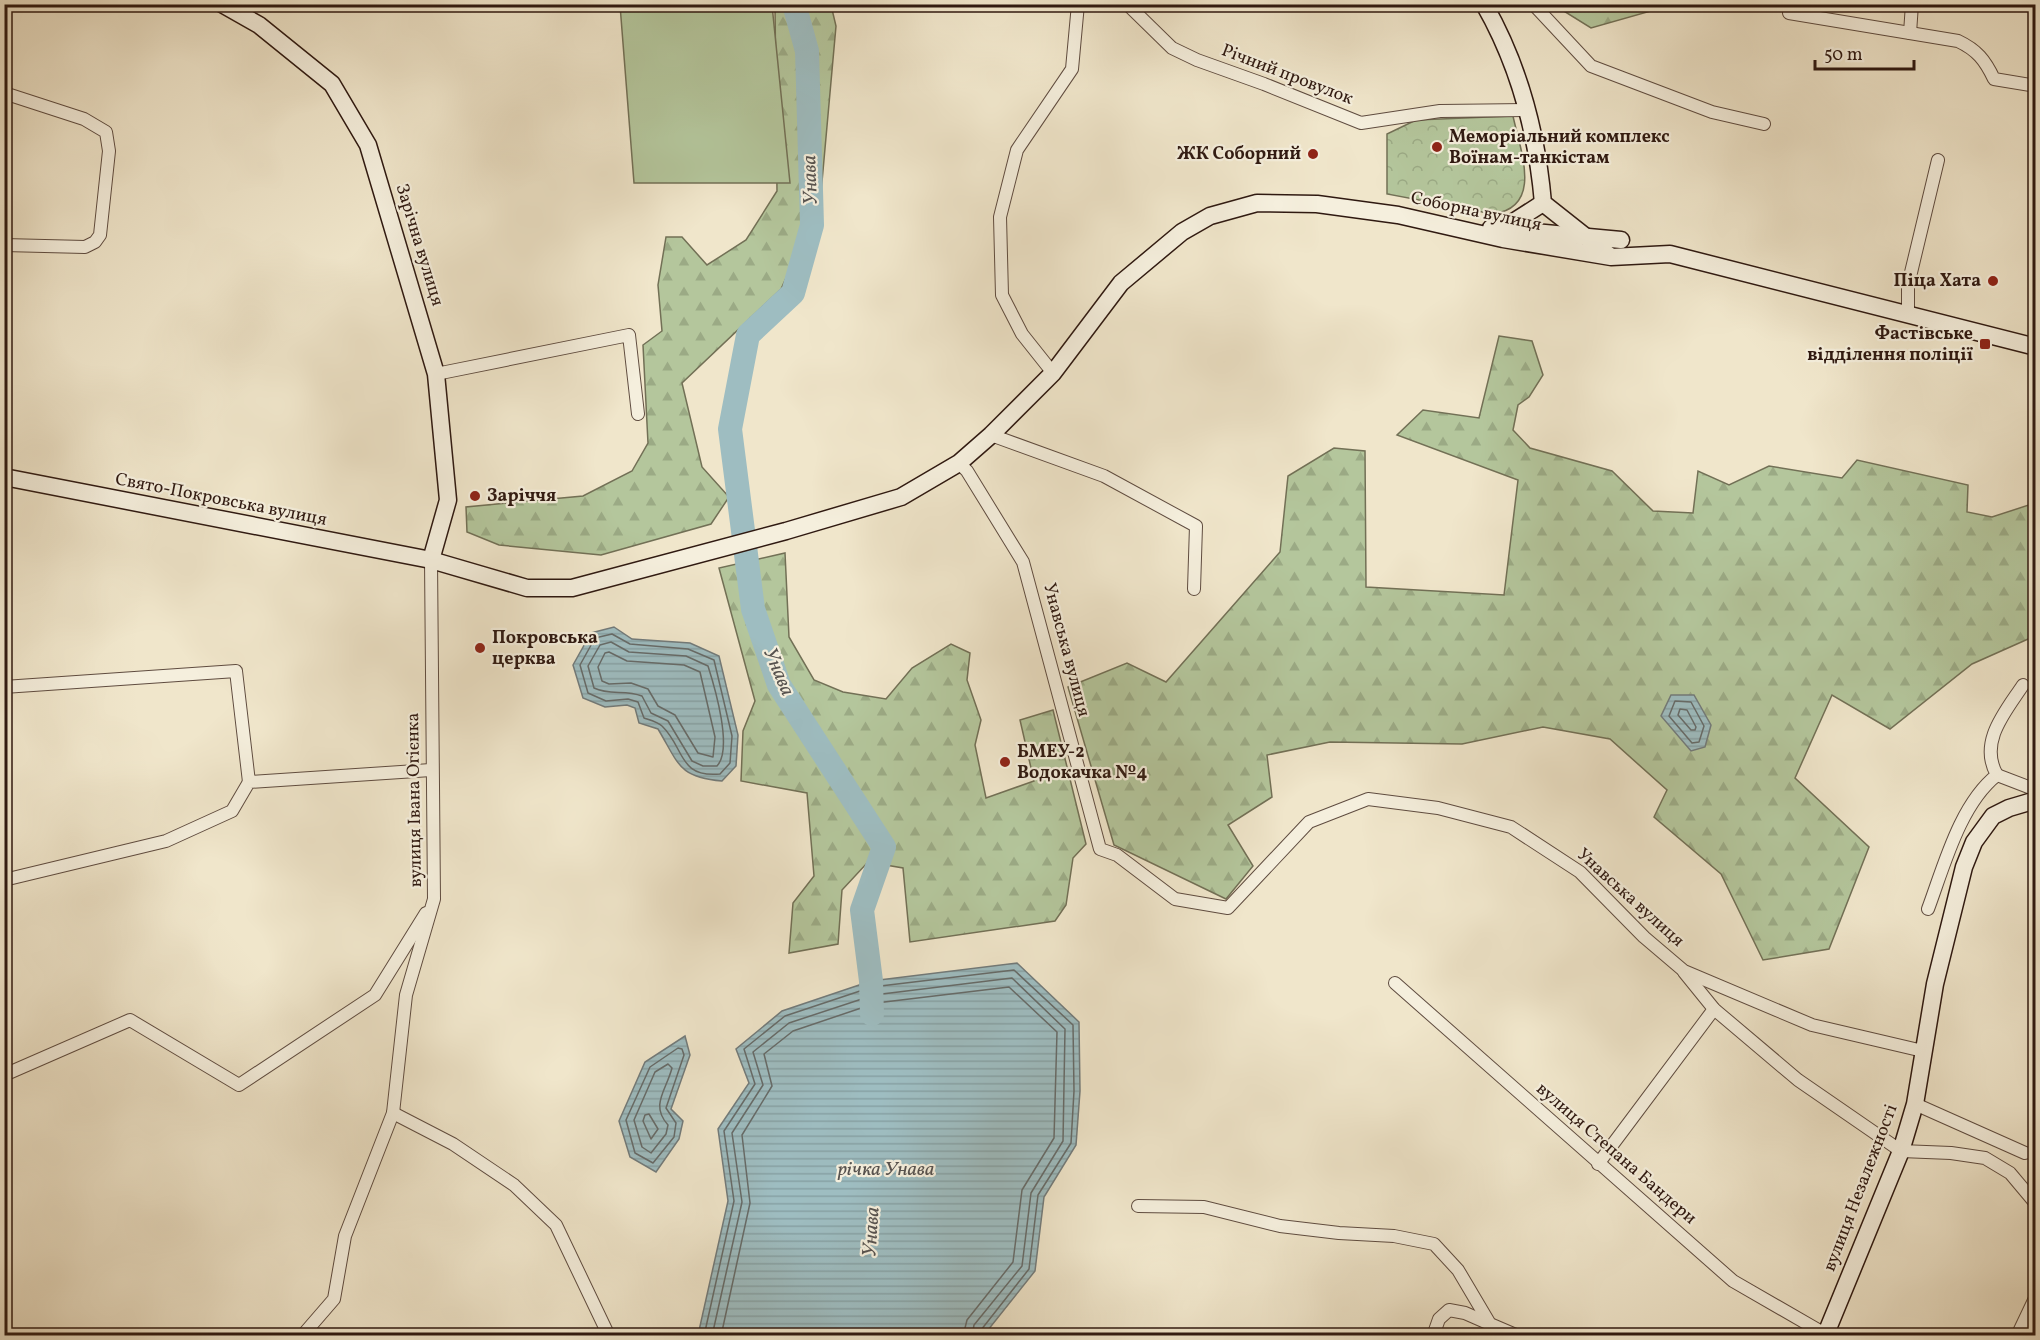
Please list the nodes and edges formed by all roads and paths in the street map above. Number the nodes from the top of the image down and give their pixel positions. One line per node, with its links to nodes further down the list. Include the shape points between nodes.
1 (222, 4): 25 (street, Зарічна вулиця, via 259,25 332,84 368,145)
2 (1077, 4): 24 (street, via 1072,69 1017,150 1000,217 1002,295 1023,334)
3 (1127, 4): 11 (street, Річний провулок, via 1172,48 1360,123 1440,111)
4 (1484, 4): 11 (street, via 1519,79)
5 (1533, 4): 12 (street, via 1591,66 1712,112)
6 (1912, 4): 8 (street)
7 (1789, 14): 8 (street)
8 (1910, 33): 9 (street, via 1958,41 1978,52 1994,79)
9 (2036, 86)
10 (4, 93): 19 (street, via 84,119 106,132 109,151 100,235 95,242 85,247)
11 (1526, 110): 14 (street)
12 (1764, 124)
13 (1938, 160): 22 (street, via 1908,285)
14 (1541, 181): 15 (street); 18 (street)
15 (1543, 203): 16 (street); 18 (street)
16 (1504, 228): 17 (street); 18 (street)
17 (1465, 230): 18 (street, via 1571,246 1578,243); 21 (street, Соборна вулиця); 24 (street, Соборна вулиця, via 1398,215 1317,204 1257,203 1210,216 1182,232 1121,283)
18 (1583, 233): 20 (street); 21 (street)
19 (4, 245)
20 (1670, 254): 21 (street, Соборна вулиця); 22 (street, Соборна вулиця)
21 (1611, 257)
22 (1908, 314): 23 (street, Соборна вулиця)
23 (2036, 347)
24 (1053, 373): 27 (street, Соборна вулиця)
25 (436, 374): 26 (street, via 629,335); 30 (street, Зарічна вулиця, via 448,500)
26 (638, 414)
27 (991, 435): 28 (street, Соборна вулиця); 31 (street, via 1104,476 1196,526)
28 (959, 463): 30 (street, Соборна вулиця, via 901,496 572,588 527,588); 42 (street, Унавська вулиця, via 1023,562 1100,849 1117,855 1175,899 1228,908 1309,822 1368,800 1437,808 1511,827 1570,866)
29 (4, 477): 30 (street, Свято-Покровська вулиця)
30 (431, 560): 34 (street, вулиця Івана Огієнка)
31 (1194, 589)
32 (2023, 685): 35 (street, via 1994,731 1991,743)
33 (4, 687): 36 (street, via 236,671)
34 (431, 770): 36 (street); 40 (street, вулиця Івана Огієнка)
35 (1997, 775): 37 (street); 41 (street, via 1967,813 1953,840)
36 (249, 782): 39 (street, via 232,811 166,841)
37 (2036, 790)
38 (2036, 800): 45 (street, вулиця Незалежності, via 1993,816 1974,842 1955,898)
39 (4, 880)
40 (434, 899): 46 (street, via 375,995 239,1085 130,1020); 48 (street, вулиця Івана Огієнка, via 406,995)
41 (1928, 909)
42 (1684, 971): 44 (street, Унавська вулиця); 45 (street, Унавська вулиця, via 1812,1025)
43 (1395, 983): 51 (street, вулиця Степана Бандери)
44 (1714, 1009): 49 (street, Унавська вулиця, via 1798,1080); 51 (street)
45 (1923, 1051): 47 (street, вулиця Незалежності)
46 (4, 1075)
47 (1915, 1104): 49 (street, вулиця Незалежності); 50 (street)
48 (393, 1113): 56 (street, вулиця Івана Огієнка, via 345,1236 334,1299); 57 (street, via 453,1144 514,1185 556,1225)
49 (1901, 1151): 52 (street, via 1985,1158 2010,1173); 60 (street, вулиця Незалежності)
50 (2025, 1153)
51 (1598, 1164): 60 (street, вулиця Степана Бандери, via 1733,1281)
52 (2036, 1204)
53 (1138, 1206): 55 (street, via 1203,1207 1280,1226 1394,1236 1434,1244 1458,1270)
54 (2036, 1296): 61 (street)
55 (1490, 1324): 58 (street, via 1449,1310 1439,1319); 59 (street)
56 (302, 1335)
57 (609, 1335)
58 (1433, 1335)
59 (1518, 1335)
60 (1825, 1335)
61 (2017, 1335)

